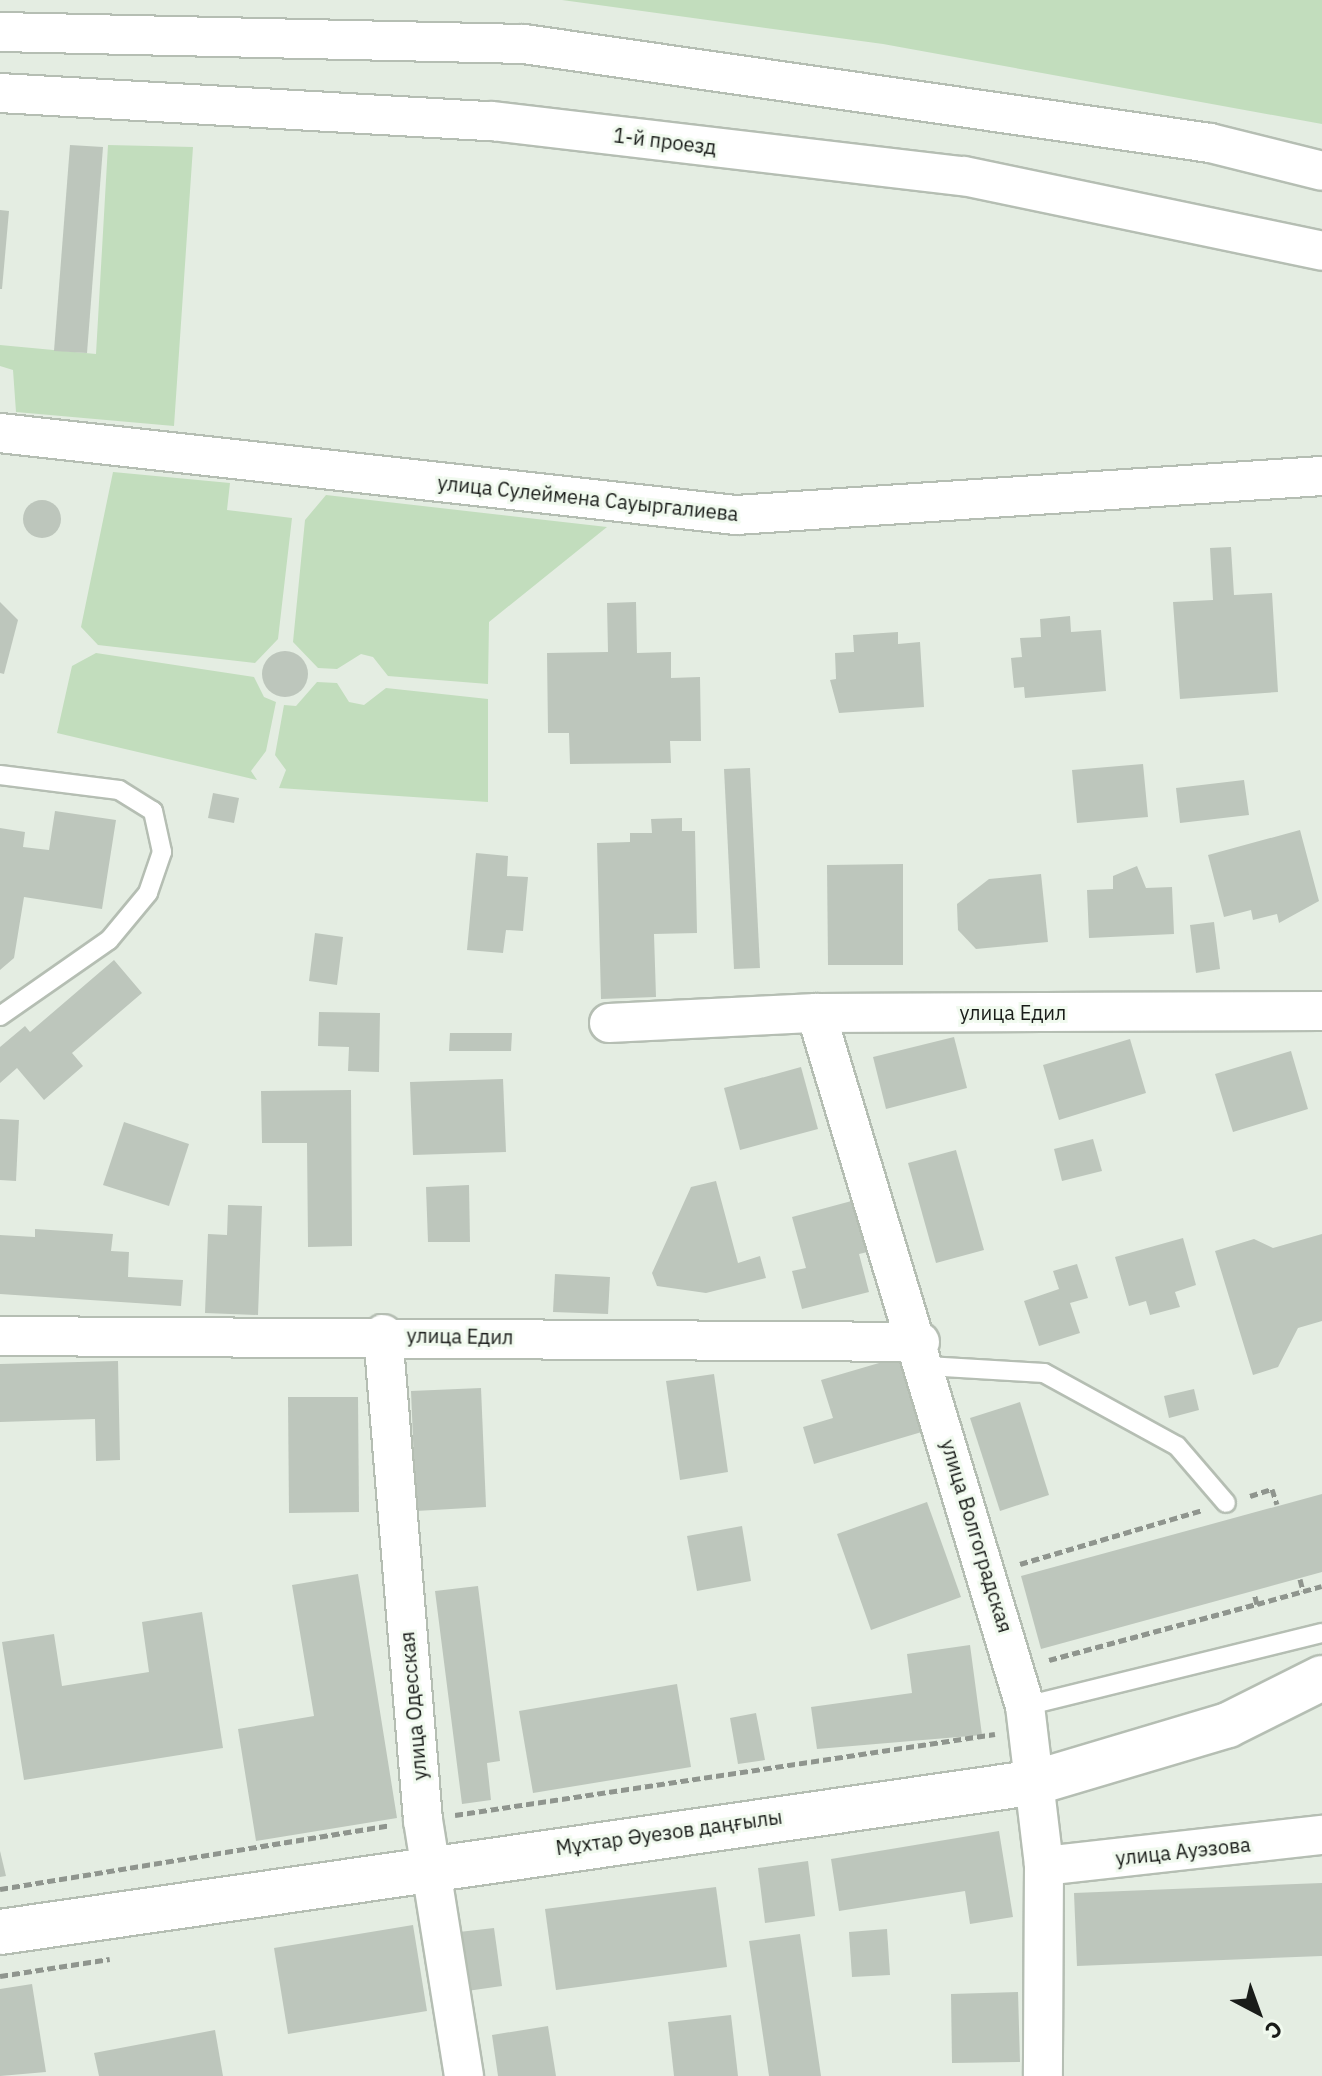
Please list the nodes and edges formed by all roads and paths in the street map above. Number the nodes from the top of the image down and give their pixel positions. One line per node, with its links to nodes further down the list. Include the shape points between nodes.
1 (0, 32): 3 (street, via 524,44 1210,143)
2 (0, 93): 4 (street, 1-й проезд, via 493,121 949,174)
3 (1322, 171)
4 (1322, 251)
5 (0, 433): 6 (street, улица Сулеймена Сауыргалиева, via 736,515)
6 (1322, 476)
7 (0, 775): 10 (lane, via 119,790 153,811 162,852 148,893 109,940)
8 (1322, 1011): 9 (street, улица Едил)
9 (816, 1013): 11 (street, улица Едил); 14 (street, улица Волгоградская)
10 (0, 1016)
11 (609, 1023)
12 (383, 1334): 13 (street, улица Едил); 14 (street, улица Едил); 28 (street, улица Одесская)
13 (0, 1336)
14 (923, 1354): 15 (lane, via 1044,1373 1177,1446); 17 (street, улица Волгоградская)
15 (1226, 1503): 16 (path, via 1272,1489); 17 (path)
16 (1277, 1504)
17 (988, 1574): 24 (street, улица Волгоградская)
18 (1300, 1579): 20 (path)
19 (1322, 1586): 20 (path)
20 (1303, 1591): 22 (path)
21 (1254, 1593): 22 (path)
22 (1257, 1604): 24 (path)
23 (1322, 1633): 26 (lane)
24 (1016, 1669): 26 (street, улица Волгоградская)
25 (1322, 1678): 27 (main road, Мұхтар Әуезов даңғылы, via 1228,1725)
26 (1027, 1717): 27 (street, улица Волгоградская); 28 (path)
27 (1037, 1782): 30 (main road, Мұхтар Әуезов даңғылы); 31 (street, улица Волгоградская)
28 (423, 1820): 30 (street, улица Одесская); 32 (path)
29 (1322, 1835): 31 (street, улица Ауэзова)
30 (429, 1864): 33 (main road, Мұхтар Әуезов даңғылы); 35 (street, улица Одесская)
31 (1044, 1866): 34 (street, улица Волгоградская)
32 (0, 1889)
33 (0, 1932)
34 (1040, 2075)
35 (464, 2076)

